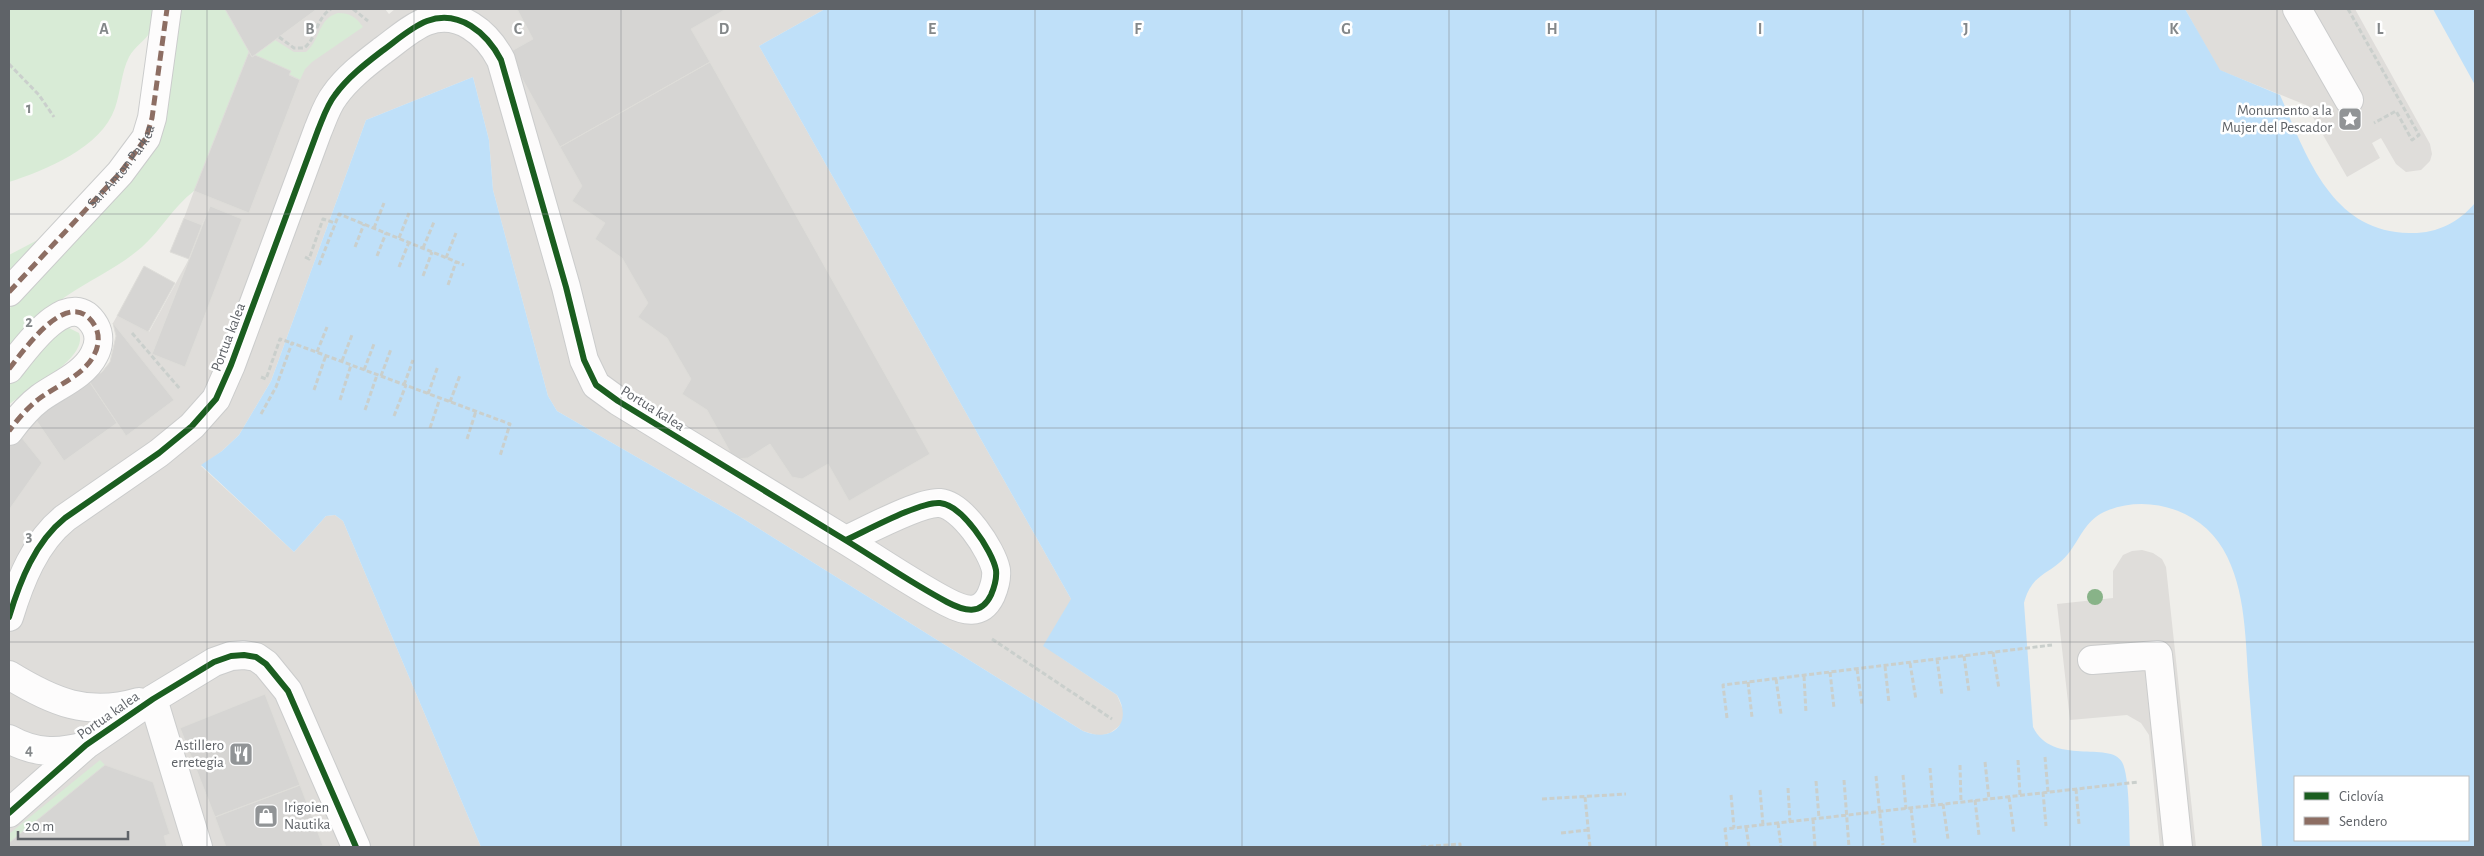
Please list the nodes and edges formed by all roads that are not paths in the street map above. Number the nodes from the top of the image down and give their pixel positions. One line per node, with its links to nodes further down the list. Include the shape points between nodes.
1 (167, 9): 5 (street, San Anton Parkea, via 152,118 146,138 120,173)
2 (2296, 9): 4 (street)
3 (424, 18): 8 (street, Portua kalea, via 426,21 443,18 461,21 486,39 501,60 584,360 596,385); 9 (street, Portua kalea, via 354,74 334,96 302,170 216,399 188,430 50,532 32,558)
4 (2349, 100)
5 (9, 292)
6 (9, 369): 7 (street, via 47,324 65,312 86,316 96,329 98,345 89,363 28,409)
7 (9, 431)
8 (846, 540): 8 (street, Portua kalea, via 958,608 974,611 983,607 994,590 996,572 990,556 963,516 948,504 930,504)
9 (9, 617)
10 (2092, 660): 18 (street, via 2158,655)
11 (9, 675): 12 (street, via 56,699 82,708 107,709)
12 (153, 698): 14 (street, Portua kalea); 16 (street, Portua kalea); 17 (street, Portua kalea, via 224,658 244,655 262,660 279,677 292,698)
13 (9, 739): 14 (street, via 26,747 56,752)
14 (86, 745): 15 (street, Portua kalea)
15 (9, 812)
16 (198, 847)
17 (356, 847)
18 (2178, 847)

